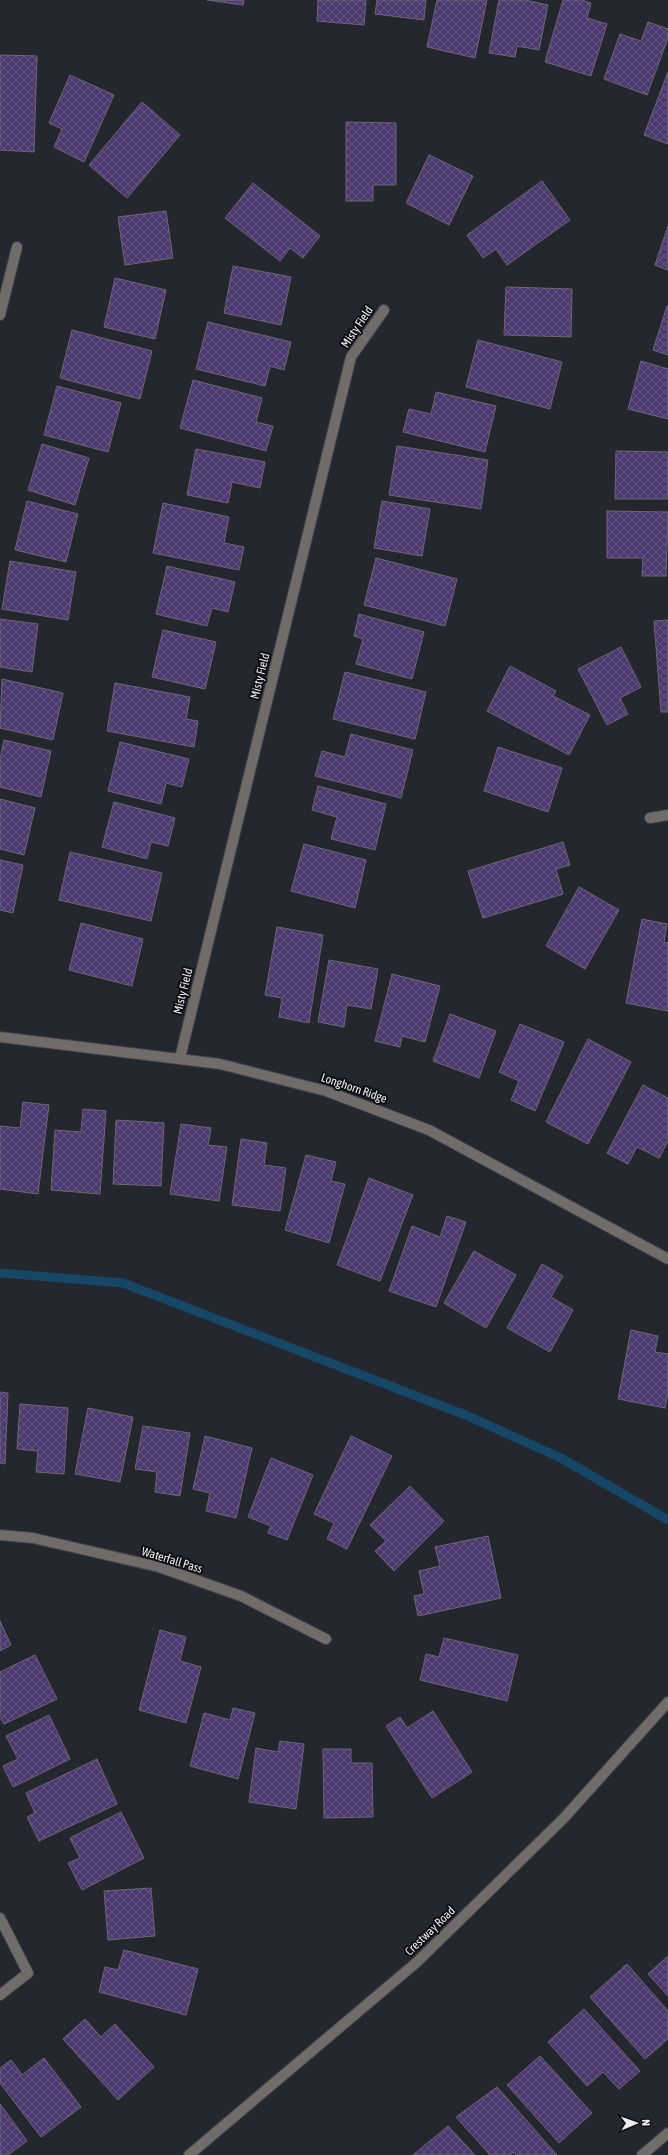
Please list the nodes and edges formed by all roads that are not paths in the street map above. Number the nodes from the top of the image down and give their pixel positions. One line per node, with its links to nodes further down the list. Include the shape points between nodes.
1 (17, 248): 3 (street)
2 (384, 310): 7 (street, Misty Field, via 351,357)
3 (0, 316)
4 (668, 815): 5 (street)
5 (650, 818)
6 (0, 1037): 7 (street, Longhorn Ridge)
7 (180, 1058): 8 (street, Longhorn Ridge, via 220,1064 326,1091 430,1130)
8 (668, 1259)
9 (0, 1535): 10 (street, Waterfall Pass, via 33,1538 159,1567 242,1596)
10 (326, 1639)
11 (668, 1702): 15 (street, Crestway Road, via 563,1819 417,1962)
12 (0, 1918): 13 (street, via 28,1973)
13 (0, 1995)
14 (668, 2133): 16 (street)
15 (189, 2155)
16 (642, 2155)

